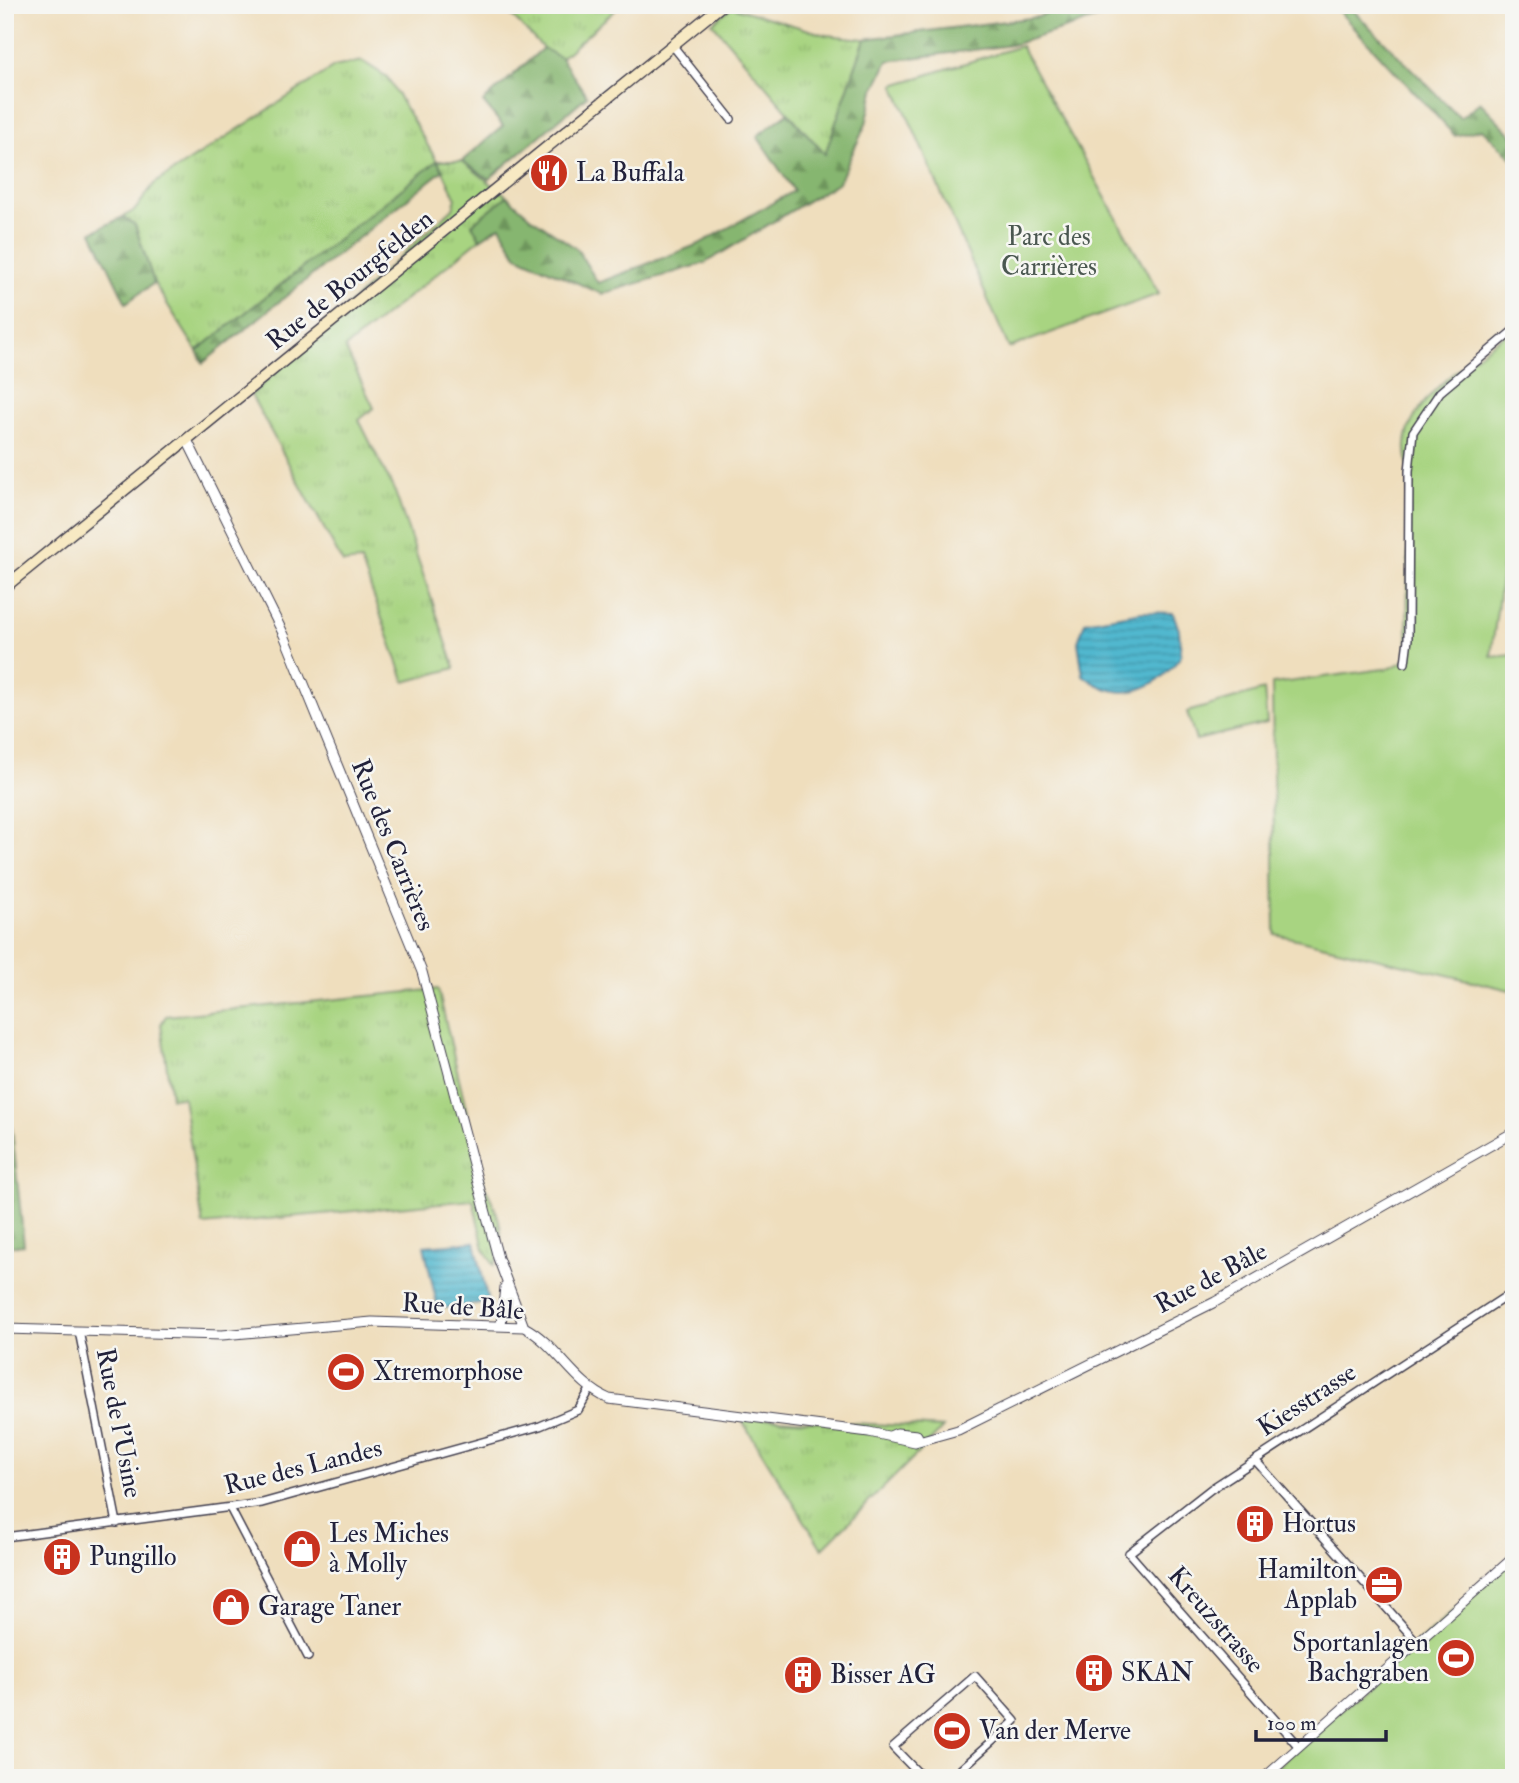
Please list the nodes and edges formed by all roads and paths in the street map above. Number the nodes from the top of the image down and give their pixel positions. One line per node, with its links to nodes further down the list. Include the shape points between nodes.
1 (722, 6): 2 (main road, Rue de Bourgfelden)
2 (673, 46): 3 (street); 5 (main road, Rue de Bourgfelden)
3 (731, 119)
4 (1514, 330): 7 (street, via 1440,392 1413,432)
5 (187, 440): 6 (main road, Rue de Bourgfelden); 9 (street, Rue des Carrières, via 289,646 422,972)
6 (5, 587)
7 (1405, 663)
8 (1514, 1132): 15 (street, Rue de Bâle, via 1215,1302 941,1437 894,1440 626,1403)
9 (506, 1285): 11 (street, Rue des Carrières); 12 (street, Rue des Carrières)
10 (1514, 1292): 16 (street, Kiesstrasse)
11 (501, 1325): 12 (street, Rue de Bâle); 14 (street, Rue de Bâle, via 372,1322 222,1335)
12 (524, 1327): 15 (street, Rue de Bâle, via 539,1335)
13 (5, 1329): 14 (street, Rue de Bâle)
14 (79, 1331): 18 (street, Rue de l'Usine)
15 (592, 1388): 17 (street, Rue des Landes, via 578,1410 540,1426 274,1501)
16 (1255, 1460): 20 (street, Kiesstrasse); 22 (street)
17 (230, 1508): 18 (street, Rue des Landes); 23 (street)
18 (117, 1523): 19 (street, Rue des Landes)
19 (5, 1537)
20 (1129, 1553): 24 (street, Kreuzstrasse)
21 (1514, 1557): 22 (street)
22 (1417, 1642): 24 (street)
23 (309, 1657)
24 (1299, 1747): 27 (street)
25 (923, 1778): 26 (street, via 893,1746 975,1676 1015,1721)
26 (951, 1778)
27 (1264, 1778)

